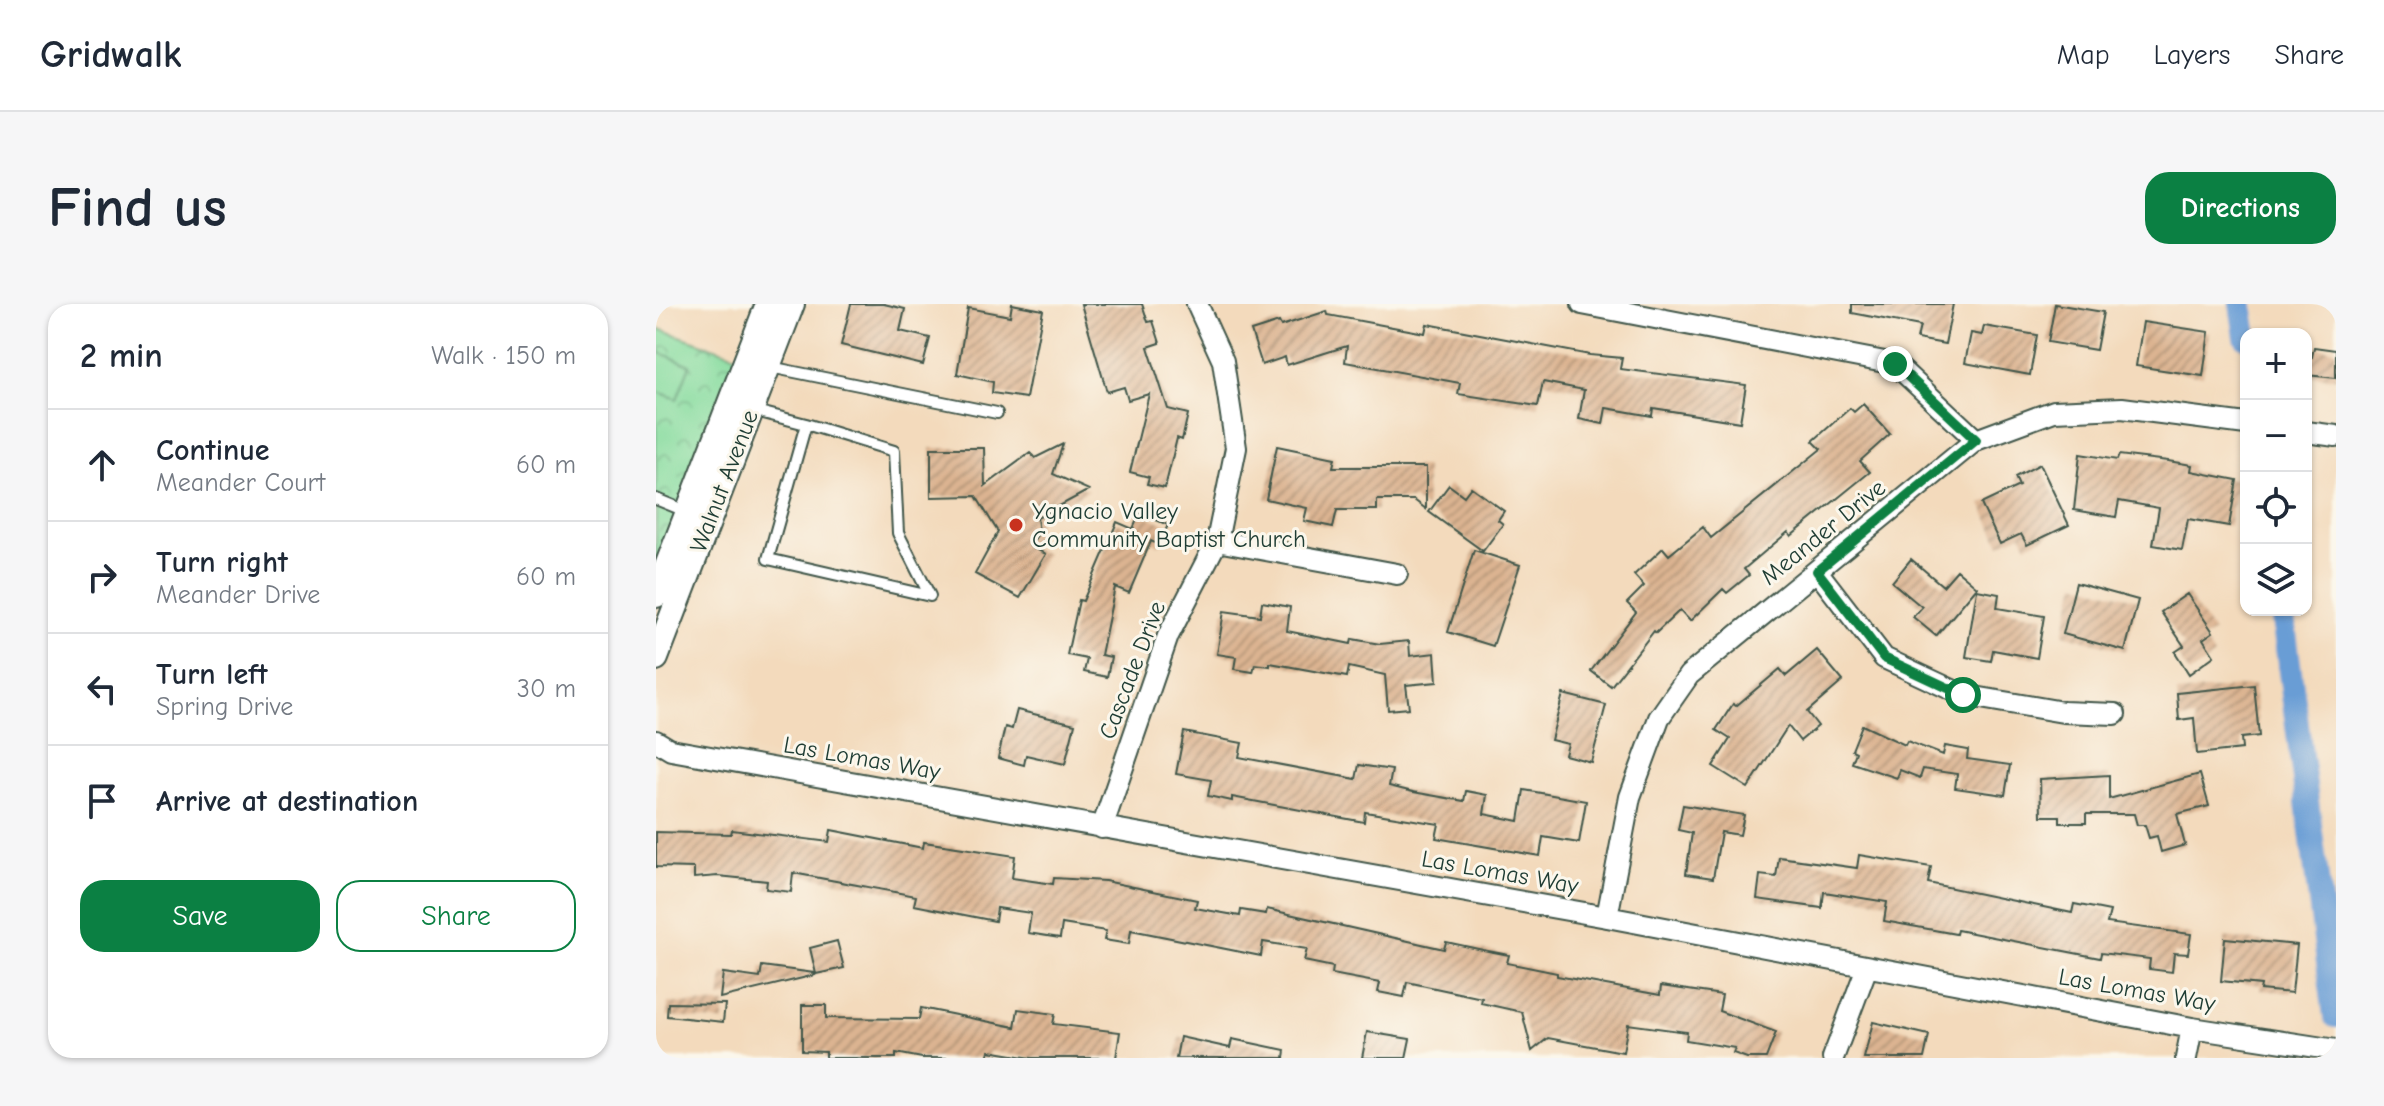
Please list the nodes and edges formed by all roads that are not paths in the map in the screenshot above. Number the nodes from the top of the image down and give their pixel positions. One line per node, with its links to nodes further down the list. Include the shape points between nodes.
1 (768, 304): 14 (street, Walnut Avenue)
2 (792, 304): 5 (street, Walnut Avenue)
3 (1197, 304): 15 (street, Cascade Drive, via 1223,361 1236,448)
4 (1582, 304): 12 (street, via 1895,364)
5 (768, 367): 6 (street, Walnut Avenue); 7 (lane)
6 (752, 410): 9 (lane); 19 (street, Walnut Avenue)
7 (997, 413)
8 (2240, 423): 12 (street, Meander Drive, via 2122,408 2054,411)
9 (806, 424): 9 (lane, via 894,451 898,533 930,596 768,559)
10 (2312, 433): 11 (street)
11 (2336, 436)
12 (1976, 440): 16 (street, Meander Drive)
13 (656, 499): 14 (lane)
14 (690, 513): 18 (street, Walnut Avenue)
15 (1217, 541): 17 (street); 22 (street, Cascade Drive, via 1168,636)
16 (1817, 571): 20 (street, via 1884,658 1963,695 2063,712); 23 (street, Meander Drive, via 1689,675 1659,718 1630,797)
17 (1397, 574)
18 (656, 595)
19 (656, 658)
20 (2115, 714)
21 (656, 741): 22 (street, Las Lomas Way, via 671,750)
22 (1102, 828): 23 (street, Las Lomas Way)
23 (1607, 917): 24 (street, Las Lomas Way)
24 (1867, 967): 25 (street, Las Lomas Way); 27 (street)
25 (2192, 1028): 26 (street, Las Lomas Way); 28 (street)
26 (2336, 1050)
27 (1833, 1058)
28 (2186, 1058)

